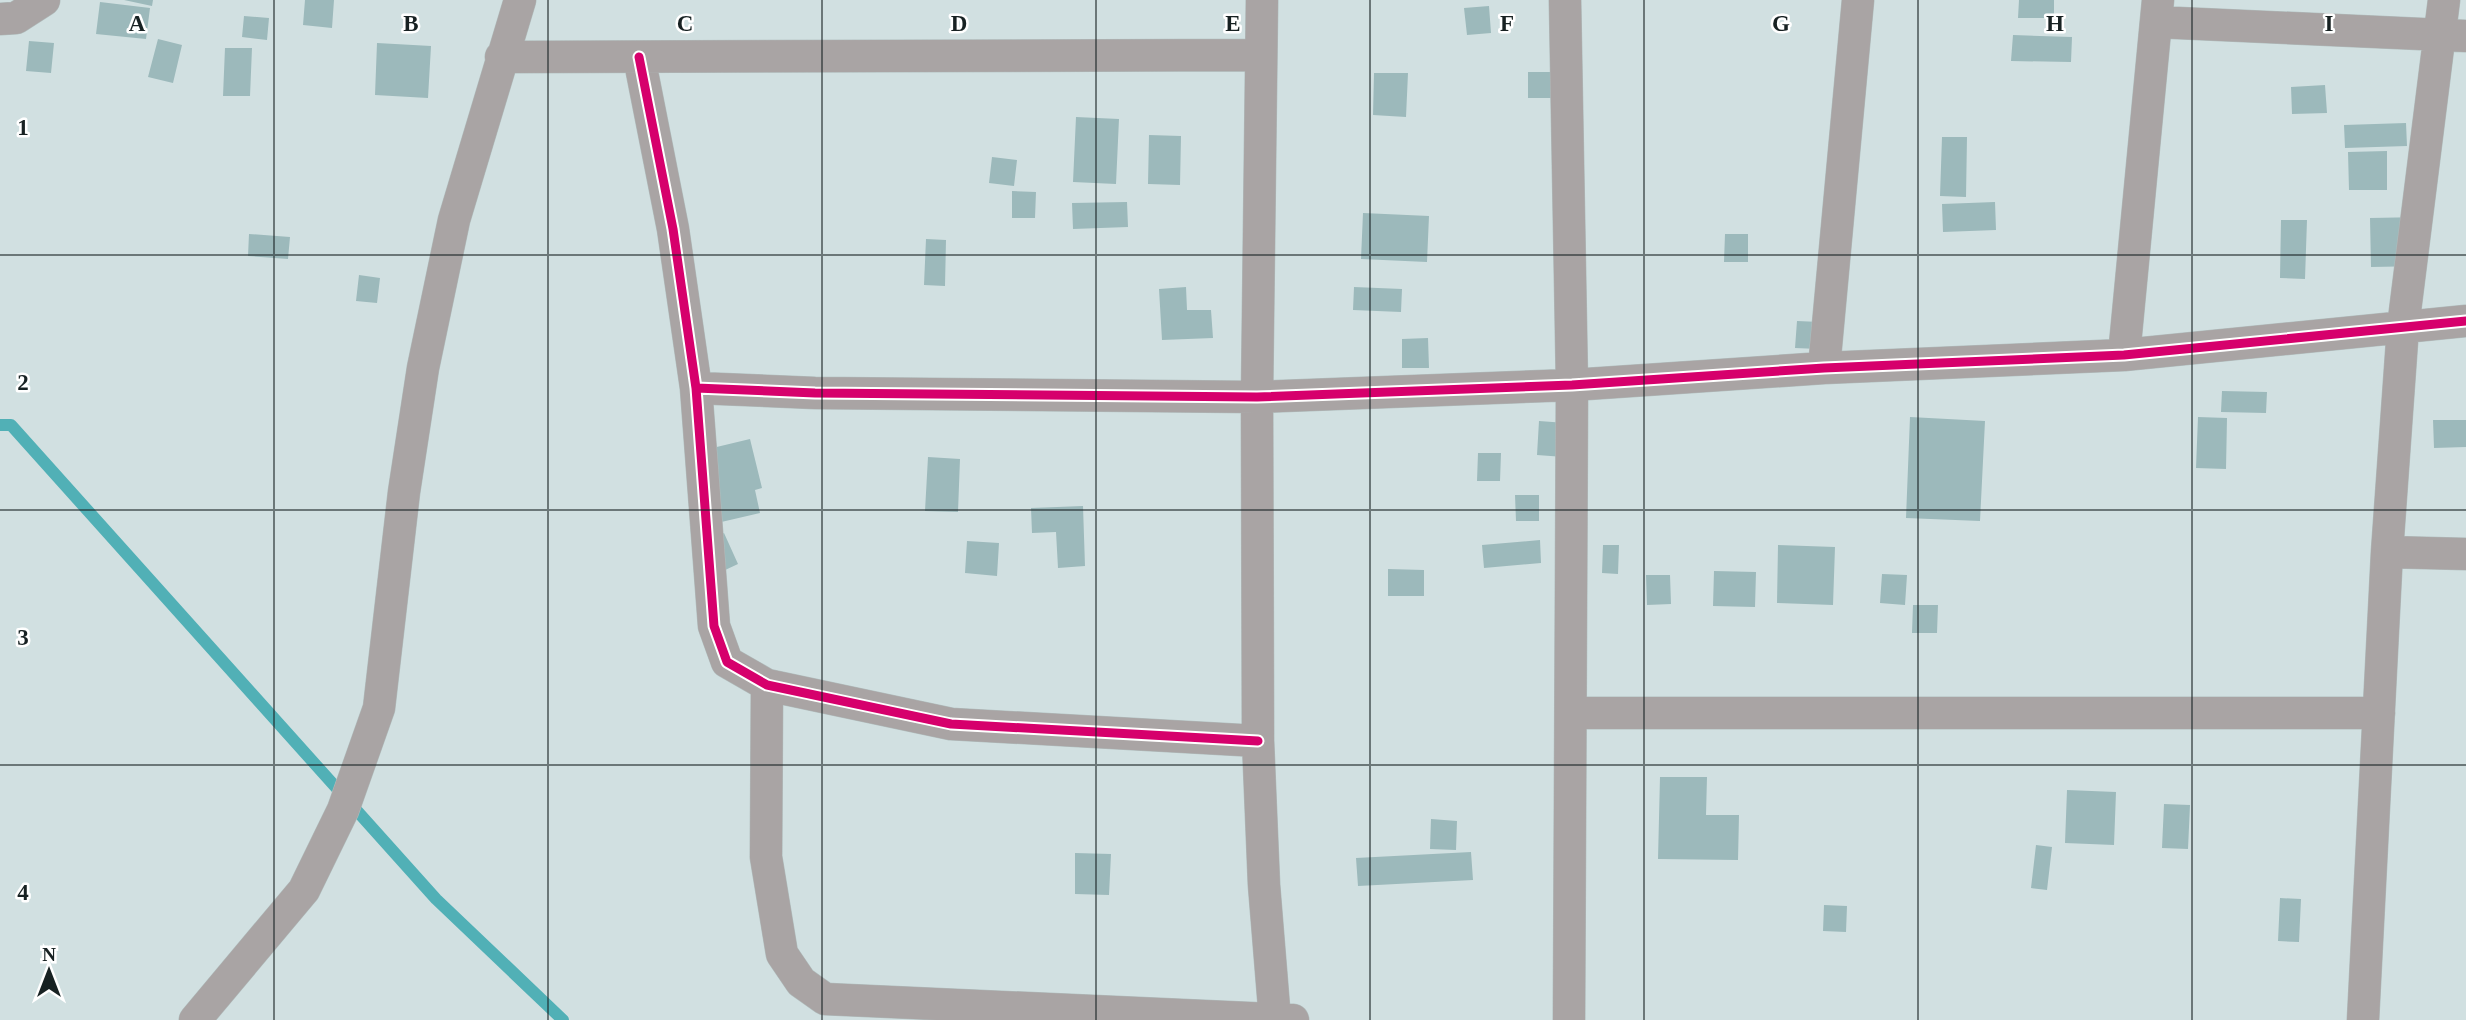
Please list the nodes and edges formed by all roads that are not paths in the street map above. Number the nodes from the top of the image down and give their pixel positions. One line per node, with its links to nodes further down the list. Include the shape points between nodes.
1 (44, 0): 8 (street, via 16,18)
2 (520, 0): 11 (street)
3 (1262, 0): 10 (street)
4 (1565, 0): 17 (street)
5 (1858, 0): 16 (street)
6 (2444, 0): 9 (street)
7 (2157, 11): 9 (street); 15 (street)
8 (0, 19)
9 (2454, 36): 14 (street)
10 (1261, 55): 12 (street); 19 (street)
11 (501, 57): 12 (street); 26 (street, via 454,220 423,368 379,708 343,810 304,890)
12 (639, 57): 18 (street, via 673,229)
13 (2466, 321): 14 (street)
14 (2403, 327): 15 (street); 20 (street)
15 (2124, 355): 16 (street)
16 (1824, 368): 17 (street)
17 (1572, 385): 19 (street); 23 (street)
18 (696, 388): 19 (street); 22 (street, via 714,626 727,662)
19 (1257, 397): 25 (street)
20 (2387, 552): 21 (street); 24 (street)
21 (2466, 554)
22 (768, 685): 25 (street, via 951,724); 27 (street, via 766,857 782,954 801,982 825,999)
23 (1571, 713): 24 (street); 29 (street)
24 (2379, 713): 30 (street)
25 (1258, 741): 27 (street)
26 (195, 1020)
27 (1275, 1020): 28 (street)
28 (1293, 1020)
29 (1569, 1020)
30 (2363, 1020)

